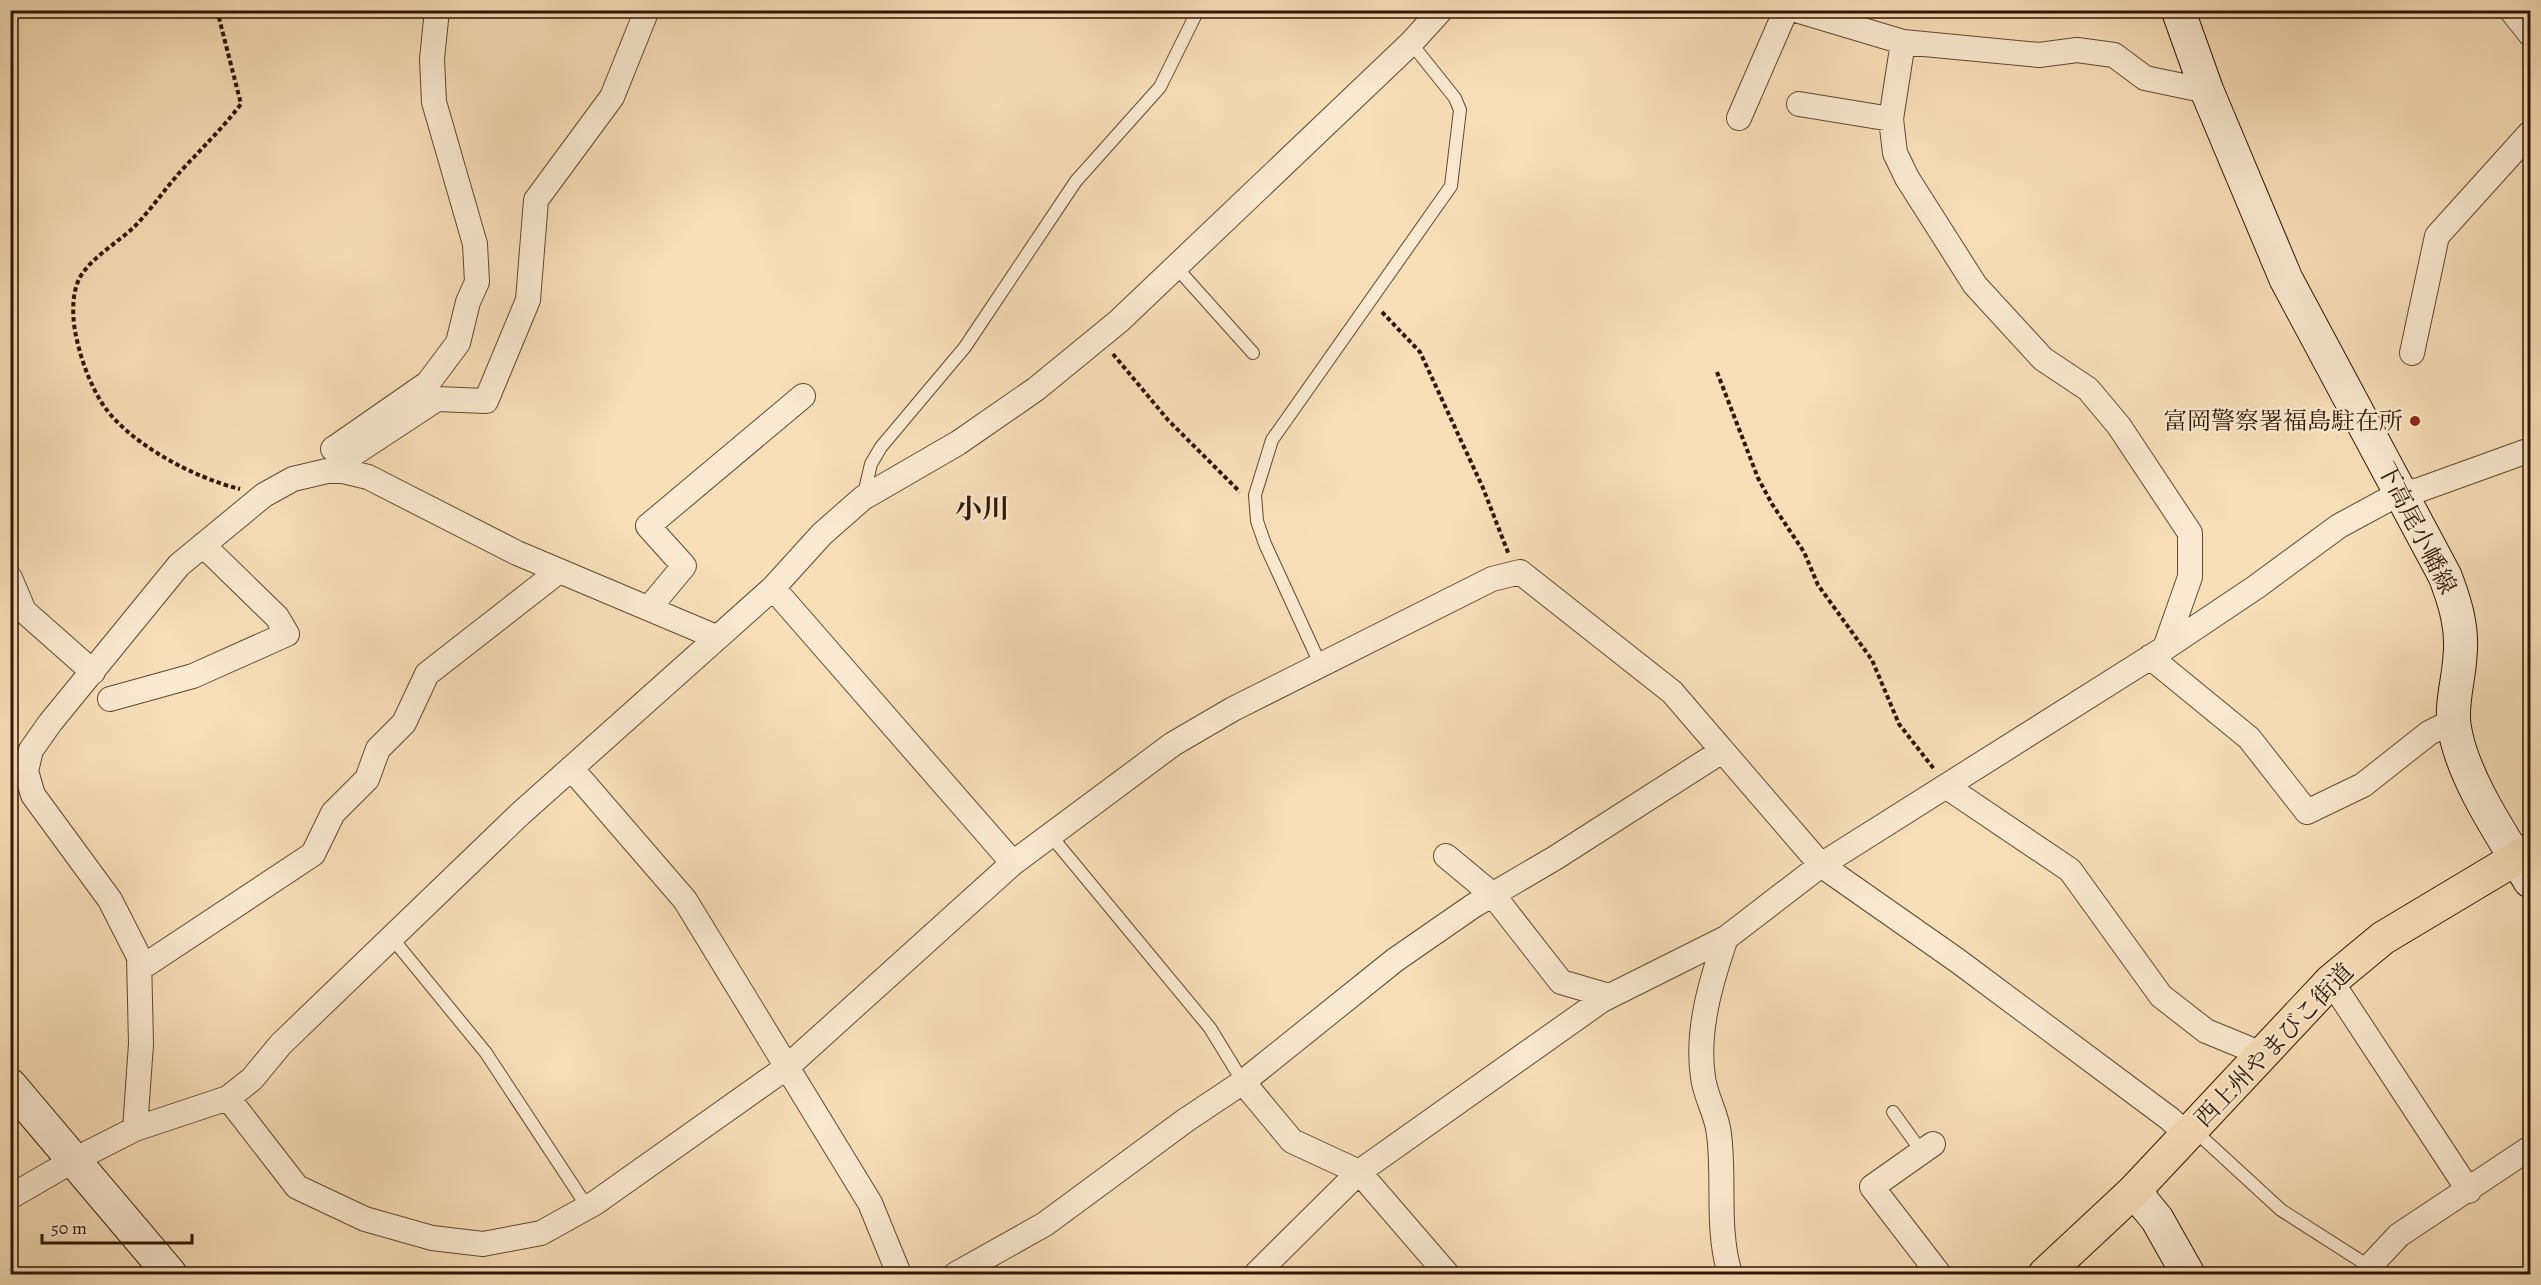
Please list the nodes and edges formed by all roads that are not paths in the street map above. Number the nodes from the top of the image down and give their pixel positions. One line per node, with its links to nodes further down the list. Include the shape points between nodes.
1 (437, 10): 21 (street, via 432,59 434,102 475,244 477,282 458,343 428,383)
2 (646, 10): 21 (street, via 612,97 536,200 528,300 486,401 437,399 356,453)
3 (1197, 10): 25 (lane, via 1161,87 1076,181 965,347 881,447 871,464)
4 (1441, 10): 11 (street)
5 (1786, 10): 14 (street)
6 (1796, 10): 10 (street)
7 (2178, 10): 12 (main road, 下高尾小幡線)
8 (2511, 10): 9 (street)
9 (2530, 34)
10 (1903, 42): 12 (street, via 2039,55 2077,51 2114,55 2145,78); 15 (street)
11 (1411, 43): 17 (street); 33 (lane, via 1455,98 1460,110 1451,186 1272,440 1256,503 1265,543)
12 (2207, 91): 24 (main road, 下高尾小幡線, via 2286,279)
13 (1799, 104): 15 (street)
14 (1738, 118)
15 (1891, 119): 32 (street, via 1895,153 1907,178 1975,285 2043,359 2088,388 2119,426 2190,533 2190,577)
16 (2530, 134): 18 (street, via 2437,236)
17 (1175, 266): 19 (lane); 25 (street, via 1099,338 1036,389 958,443)
18 (2412, 352)
19 (1253, 353)
20 (803, 396): 30 (street, via 648,526 684,566)
21 (334, 448): 23 (street)
22 (2530, 450): 24 (street, via 2419,490)
23 (310, 475): 26 (street, via 279,484); 27 (street, via 343,471 368,477)
24 (2400, 493): 32 (street, via 2339,526); 36 (main road, 下高尾小幡線, via 2445,576 2460,623 2461,654)
25 (863, 498): 29 (street, via 822,534)
26 (203, 545): 34 (street, via 179,565); 35 (street, via 277,617 287,634 193,676)
27 (559, 571): 30 (street); 48 (street, via 427,674 404,723 378,749 368,779 333,813 313,854)
28 (10, 578): 34 (street, via 24,611)
29 (773, 588): 31 (street); 42 (street)
30 (649, 608): 31 (street)
31 (716, 637): 38 (street)
32 (2158, 653): 36 (street, via 2249,738 2307,812 2362,785 2429,733); 39 (street)
33 (1321, 666): 37 (street, via 1492,579 1520,572 1672,692); 40 (street, via 1191,733)
34 (93, 672): 48 (street, via 31,750 26,771 33,795 123,921)
35 (110, 699)
36 (2453, 721): 43 (main road, 下高尾小幡線, via 2467,767)
37 (1722, 752): 44 (street); 45 (street)
38 (571, 768): 46 (street); 52 (street, via 685,900)
39 (1947, 787): 44 (street); 51 (street, via 2070,870 2161,996 2206,1031)
40 (1051, 836): 42 (street); 53 (lane, via 1210,1028)
41 (1446, 856): 45 (street)
42 (1013, 862): 52 (street)
43 (2526, 863): 49 (highway, 西上州やまびこ街道, via 2383,938)
44 (1821, 865): 47 (street); 58 (street)
45 (1493, 895): 50 (street, via 1561,982); 53 (street, via 1395,960)
46 (392, 938): 55 (street, via 281,1044 252,1079); 66 (lane, via 486,1053)
47 (1726, 938): 50 (street); 73 (street, via 1713,977 1703,1031 1703,1077 1719,1132 1722,1250)
48 (141, 968): 57 (street)
49 (2331, 981): 51 (highway, 西上州やまびこ街道); 64 (street)
50 (1609, 996): 62 (street)
51 (2262, 1054): 58 (highway, 西上州やまびこ街道)
52 (787, 1067): 66 (street); 69 (street, via 870,1203)
53 (1243, 1082): 62 (street, via 1292,1142); 70 (street, via 1045,1224)
54 (10, 1085): 61 (main road)
55 (228, 1098): 57 (street); 66 (street, via 297,1186 365,1219 432,1238 483,1244 542,1233)
56 (1893, 1112): 59 (lane)
57 (135, 1129): 61 (street)
58 (2190, 1132): 63 (highway, 西上州やまびこ街道); 67 (lane, via 2282,1210)
59 (1928, 1148): 74 (street, via 1872,1187)
60 (2530, 1148): 64 (street)
61 (74, 1160): 65 (street); 68 (main road)
62 (1359, 1172): 71 (street); 72 (street)
63 (2134, 1191): 75 (highway, 西上州やまびこ街道); 76 (main road, via 2157,1219)
64 (2469, 1191): 67 (street, via 2399,1235)
65 (10, 1197)
66 (588, 1208)
67 (2376, 1270)
68 (170, 1275)
69 (899, 1275)
70 (956, 1275)
71 (1256, 1275)
72 (1447, 1275)
73 (1730, 1275)
74 (1939, 1275)
75 (2045, 1275)
76 (2188, 1275)

